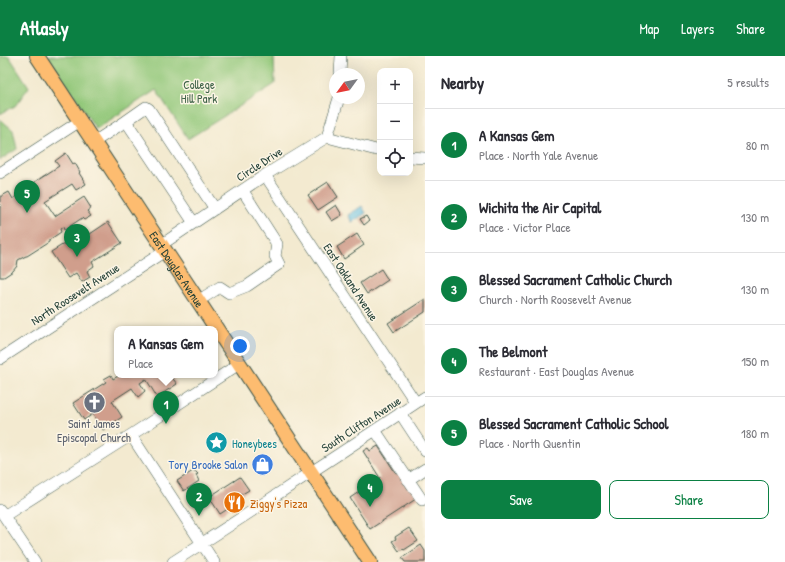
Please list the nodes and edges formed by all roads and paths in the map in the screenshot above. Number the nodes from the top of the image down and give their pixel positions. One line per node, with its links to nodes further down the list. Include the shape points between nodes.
1 (37, 56): 5 (main road, East Douglas Avenue)
2 (341, 56): 3 (street)
3 (340, 68)
4 (337, 104): 7 (street)
5 (80, 121): 8 (main road, East Douglas Avenue); 12 (street)
6 (126, 121): 8 (street); 15 (street, via 146,108 149,109); 16 (street)
7 (327, 137): 9 (street); 13 (street, Circle Drive)
8 (94, 142): 17 (main road, East Douglas Avenue)
9 (377, 150)
10 (413, 157): 11 (street)
11 (425, 158)
12 (0, 173)
13 (265, 176): 14 (street, Circle Drive); 25 (street, East Oakland Avenue)
14 (243, 191): 15 (street, Circle Drive); 18 (street, via 277,244 276,256 279,264 247,286 229,294 220,287)
15 (215, 209): 16 (street, Circle Drive)
16 (194, 223): 17 (street, Circle Drive)
17 (163, 248): 18 (main road, East Douglas Avenue); 21 (street, North Roosevelt Avenue)
18 (198, 301): 19 (main road, East Douglas Avenue)
19 (214, 326)
20 (218, 332): 22 (main road, East Douglas Avenue)
21 (0, 359)
22 (239, 364): 23 (street); 31 (main road, East Douglas Avenue)
23 (218, 378)
24 (218, 378): 28 (street)
25 (420, 400): 26 (street, South Clifton Avenue)
26 (400, 413): 27 (street, South Clifton Avenue); 29 (street)
27 (375, 430): 31 (street, South Clifton Avenue); 32 (street)
28 (131, 435): 34 (street); 35 (street)
29 (425, 451)
30 (425, 468): 32 (street)
31 (311, 472): 35 (street, South Clifton Avenue); 39 (main road, East Douglas Avenue)
32 (408, 480): 33 (street)
33 (422, 500)
34 (2, 513): 36 (street)
35 (202, 543): 37 (street, South Clifton Avenue); 38 (street)
36 (34, 562)
37 (173, 562)
38 (214, 562)
39 (370, 562)

